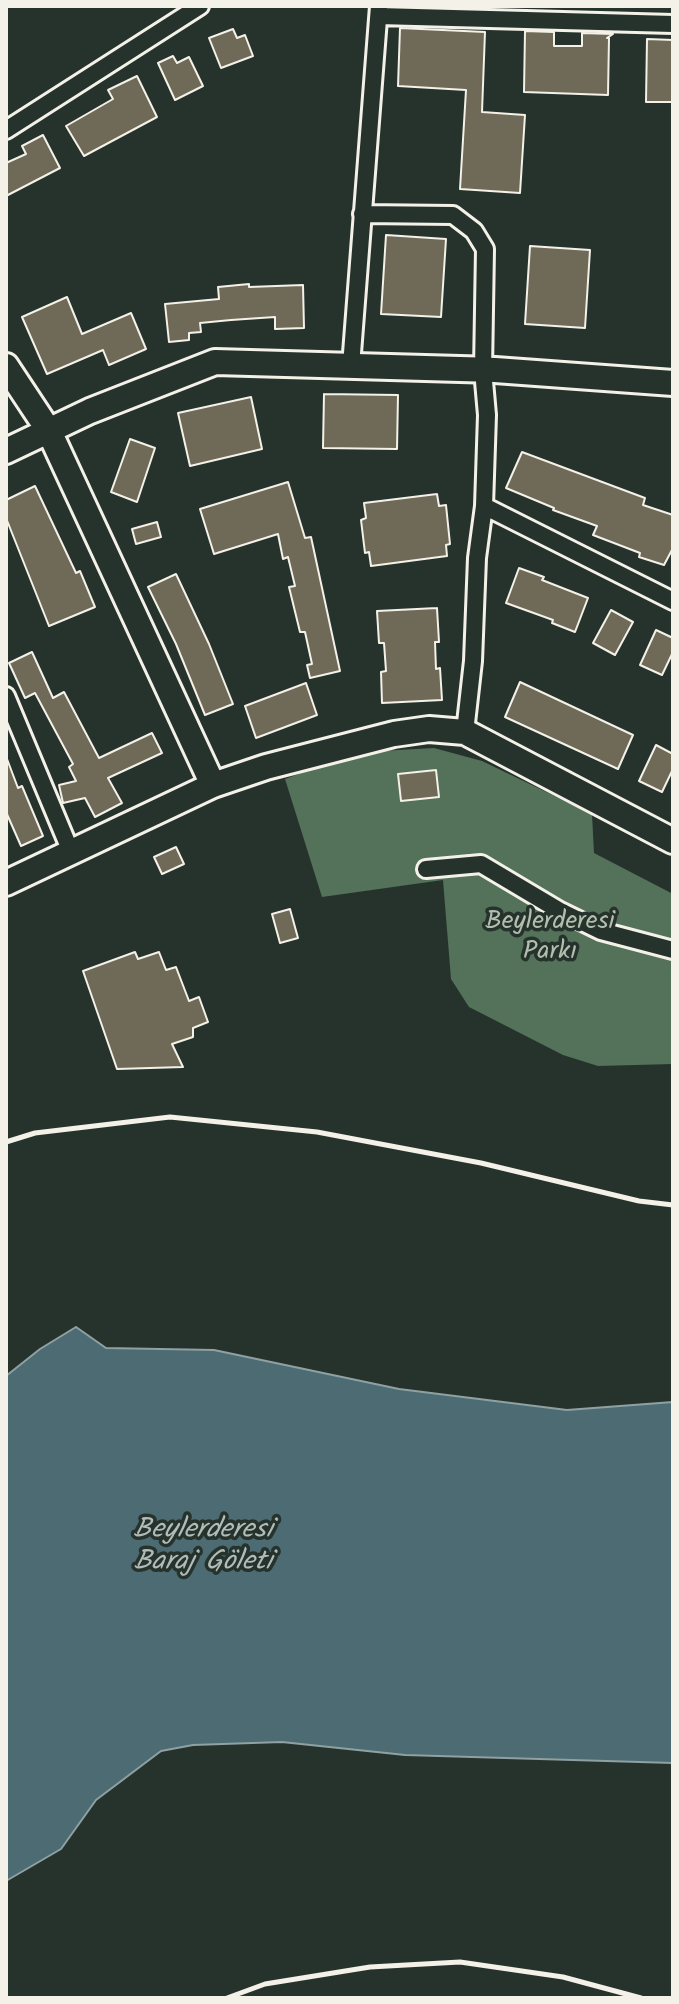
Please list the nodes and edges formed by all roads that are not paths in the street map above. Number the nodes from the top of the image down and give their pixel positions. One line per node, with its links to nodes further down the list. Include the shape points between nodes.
1 (200, 6): 4 (street)
2 (379, 11): 3 (street); 5 (street)
3 (673, 24)
4 (6, 130)
5 (362, 214): 7 (street); 8 (street, via 453,215 474,231 485,249)
6 (6, 366): 10 (street)
7 (351, 366): 8 (street); 10 (street, via 215,362)
8 (483, 370): 9 (street); 12 (street)
9 (673, 383)
10 (49, 431): 11 (street); 16 (street)
11 (6, 451)
12 (484, 506): 13 (street); 15 (street)
13 (673, 601)
14 (6, 696): 18 (street)
15 (465, 732): 16 (street, via 429,729 394,734); 17 (street)
16 (213, 785): 18 (street)
17 (673, 841)
18 (71, 852): 20 (street)
19 (426, 869): 21 (street, via 481,864 601,931)
20 (6, 883)
21 (673, 950)

